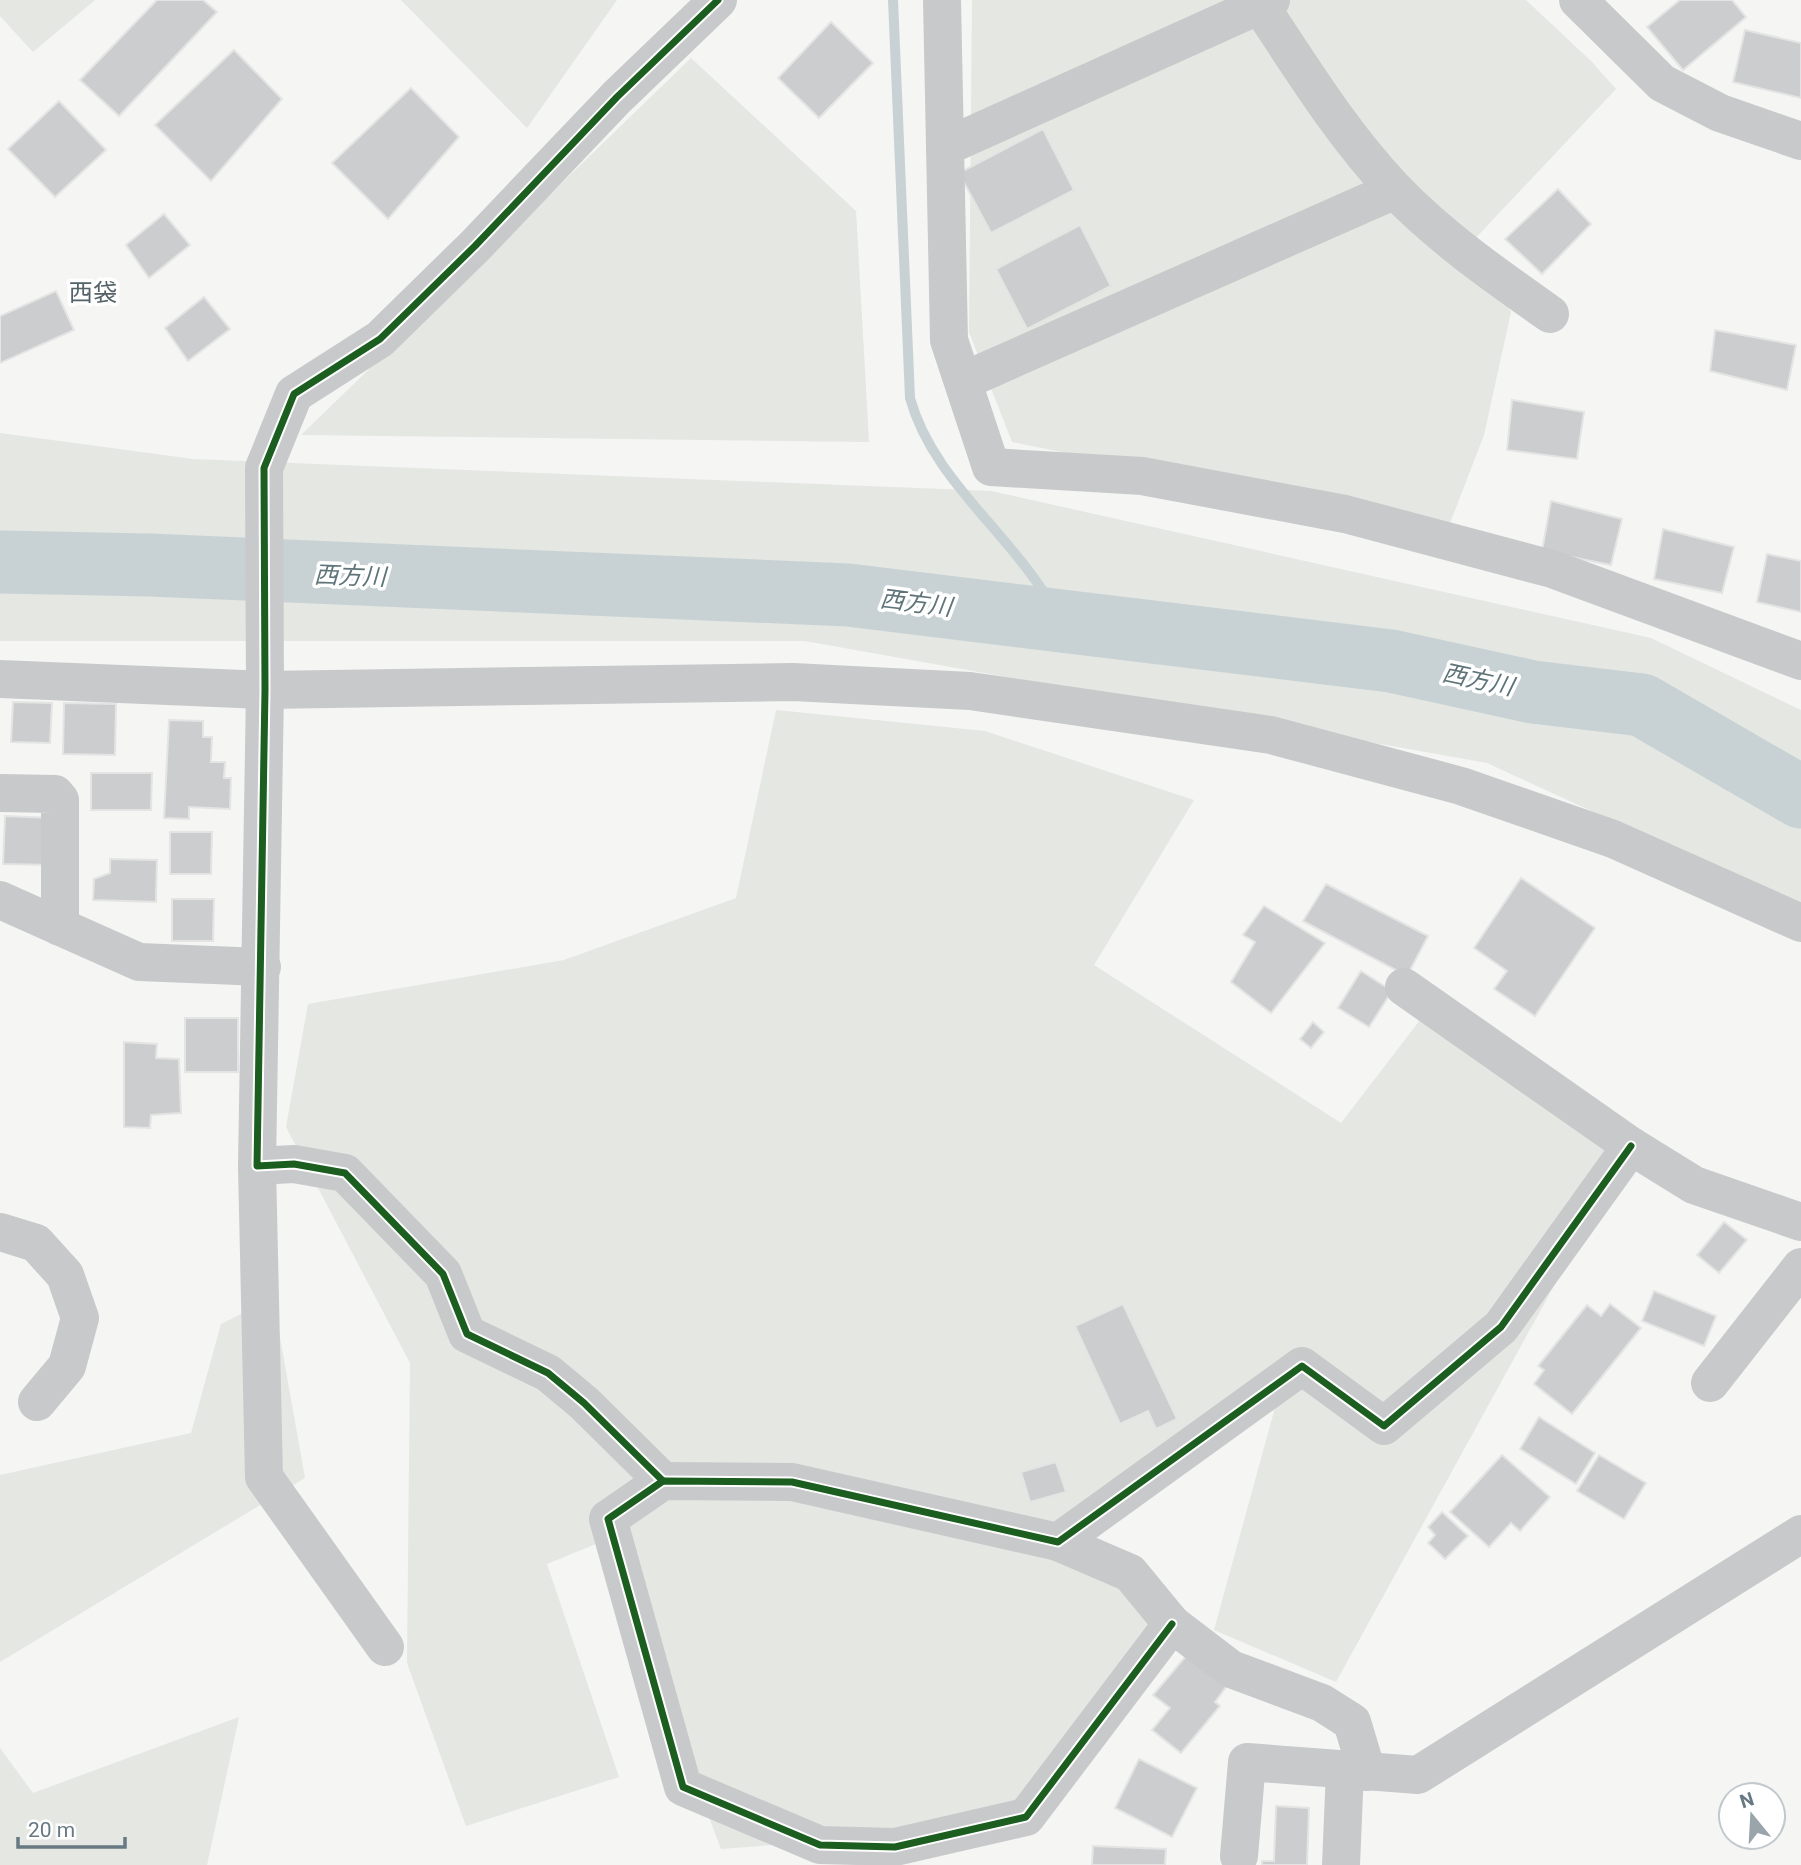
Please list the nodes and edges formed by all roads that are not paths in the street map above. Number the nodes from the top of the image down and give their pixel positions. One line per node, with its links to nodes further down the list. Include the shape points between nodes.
1 (718, 0): 12 (street, via 380,339 294,394 264,468)
2 (942, 0): 6 (street)
3 (1578, 0): 5 (street, via 1662,83 1720,113)
4 (1266, 4): 6 (street); 7 (street, via 1330,113)
5 (1801, 141)
6 (945, 147): 9 (street, via 949,340)
7 (1395, 190): 8 (street, via 1479,264); 9 (street)
8 (1550, 314)
9 (963, 381): 10 (street, via 991,467 1142,476 1345,514 1552,569)
10 (1801, 661)
11 (0, 679): 12 (street)
12 (265, 682): 15 (street, via 793,682 970,691 1270,735 1461,786 1613,839); 17 (street)
13 (0, 793): 16 (street, via 55,794 60,800)
14 (0, 900): 16 (street)
15 (1801, 923)
16 (60, 927): 17 (street, via 139,962)
17 (262, 967): 20 (street)
18 (1404, 987): 19 (street)
19 (1631, 1146): 21 (street, via 1694,1185); 28 (street, via 1501,1327 1384,1426 1302,1366)
20 (257, 1166): 26 (street, via 294,1164 345,1173 443,1274 467,1335 548,1373); 30 (street, via 264,1478)
21 (1801, 1222)
22 (0, 1232): 25 (street, via 36,1243 65,1275 80,1318 67,1366)
23 (1801, 1267): 24 (street)
24 (1710, 1383)
25 (37, 1402)
26 (663, 1481): 28 (street, via 792,1482); 29 (street, via 608,1519 683,1787 820,1845 895,1847 1026,1817)
27 (1801, 1534): 31 (street, via 1418,1775)
28 (1058, 1542): 29 (street, via 1130,1573)
29 (1172, 1624): 31 (street, via 1231,1669 1322,1703 1352,1722)
30 (384, 1647)
31 (1356, 1771): 32 (street, via 1247,1762); 33 (street)
32 (1239, 1856)
33 (1341, 1865)

